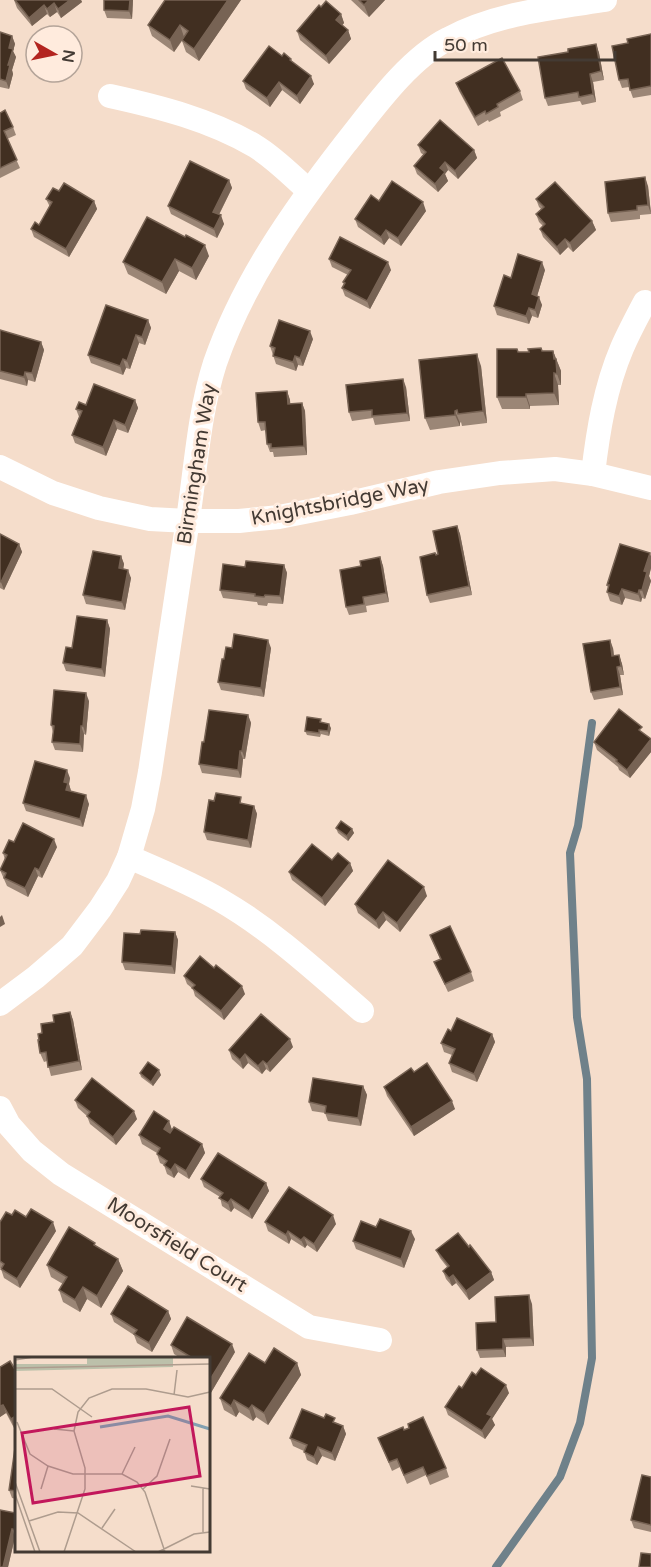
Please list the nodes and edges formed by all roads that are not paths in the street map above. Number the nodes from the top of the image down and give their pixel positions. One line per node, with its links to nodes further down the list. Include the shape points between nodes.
1 (605, 0): 3 (street, Birmingham Way, via 530,11 447,39 409,69 378,101)
2 (110, 96): 3 (street, via 217,127 255,147)
3 (309, 191): 8 (street, Birmingham Way, via 251,282 215,364 204,402)
4 (645, 302): 6 (street, via 622,349 606,395)
5 (0, 467): 8 (street, Knightsbridge Way, via 52,493 99,508 150,519)
6 (593, 474): 7 (street, Knightsbridge Way); 8 (street, Knightsbridge Way, via 555,469 500,473 439,482 279,517)
7 (651, 488)
8 (188, 521): 9 (street, Birmingham Way, via 150,772)
9 (129, 857): 10 (street, Birmingham Way, via 118,881 72,946); 11 (street, via 220,900 288,948)
10 (0, 1004)
11 (362, 1011)
12 (0, 1108): 13 (street, Moorsfield Court, via 32,1151 61,1174 309,1327)
13 (380, 1340)

